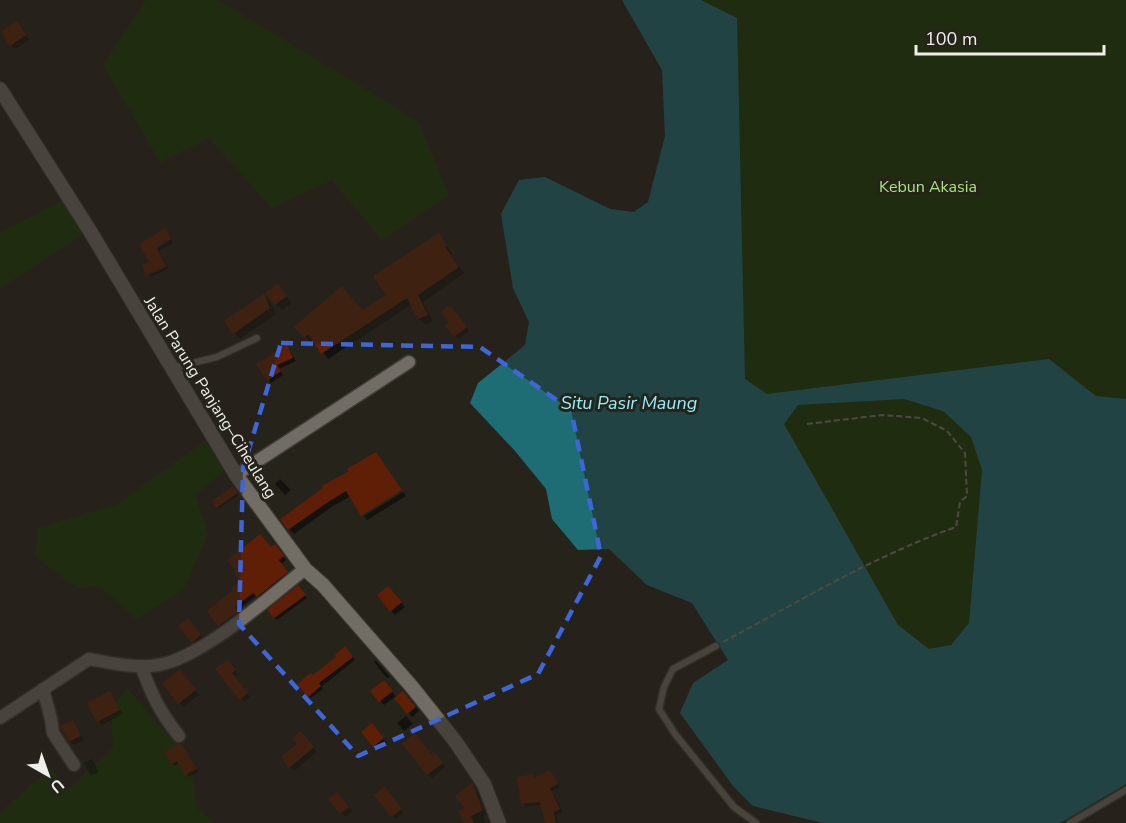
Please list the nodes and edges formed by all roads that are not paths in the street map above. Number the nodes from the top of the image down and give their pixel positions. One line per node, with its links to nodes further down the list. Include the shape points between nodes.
1 (0, 88): 4 (street, Jalan Parung Panjang–Ciheulang)
2 (257, 339): 4 (lane, via 217,357)
3 (409, 363): 5 (street)
4 (171, 368): 5 (street, Jalan Parung Panjang–Ciheulang)
5 (236, 475): 6 (street, Jalan Parung Panjang–Ciheulang)
6 (305, 569): 8 (street, via 207,643 174,661); 14 (street, Jalan Parung Panjang–Ciheulang, via 323,585 455,741 484,784)
7 (716, 646): 15 (lane, via 673,669 659,709 734,807)
8 (141, 666): 9 (street, via 89,659); 11 (street, via 161,714)
9 (43, 689): 10 (street); 12 (street, via 53,733)
10 (0, 718)
11 (179, 736)
12 (74, 765)
13 (1126, 790): 16 (lane)
14 (499, 823)
15 (756, 823)
16 (1070, 823)

